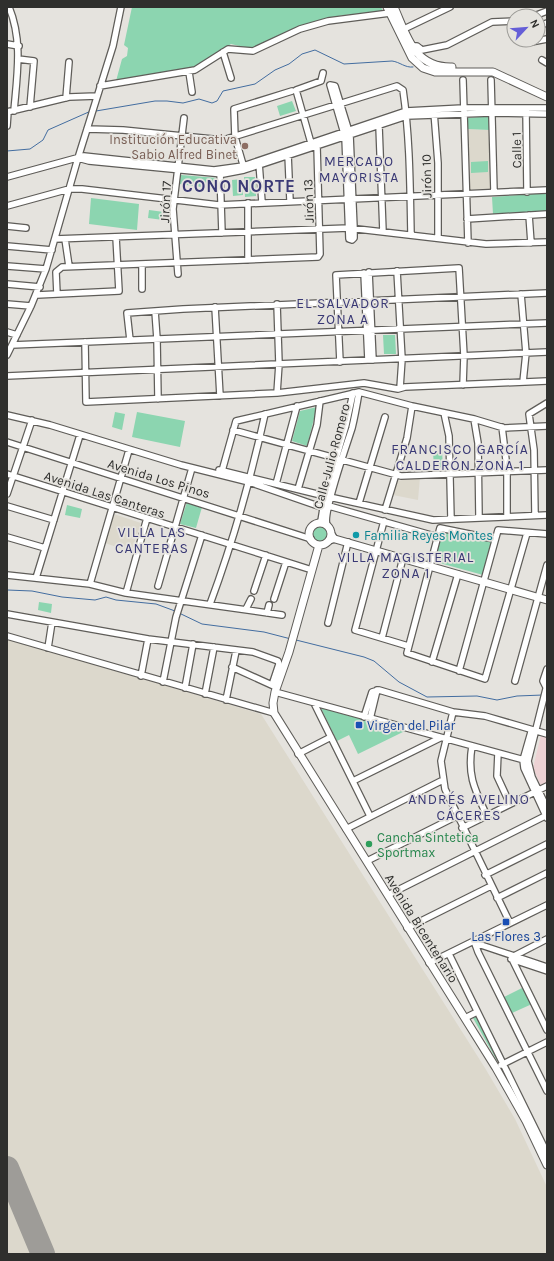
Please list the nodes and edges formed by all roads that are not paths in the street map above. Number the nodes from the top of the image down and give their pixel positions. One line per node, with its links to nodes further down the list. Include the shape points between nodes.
1 (8, 7): 5 (street); 10 (street, via 14,20)
2 (121, 7): 20 (street, via 113,46)
3 (450, 7): 6 (street)
4 (391, 9): 8 (main road); 12 (street, via 300,29 253,51 231,48); 26 (main road, via 412,58 423,68 435,72 493,72)
5 (7, 10)
6 (437, 10): 8 (street)
7 (506, 21): 11 (street, via 492,22 446,45 422,50)
8 (404, 29): 11 (main road)
9 (7, 44): 10 (street)
10 (19, 46): 13 (street)
11 (412, 46): 23 (main road, via 422,59 434,66 494,68)
12 (223, 52): 15 (street); 17 (street)
13 (18, 59): 29 (street, via 34,60); 33 (street)
14 (69, 62): 27 (street)
15 (189, 72): 20 (street); 24 (street)
16 (323, 73): 39 (street, Jirón 13, via 321,81 296,90)
17 (231, 78)
18 (463, 80): 34 (street)
19 (491, 80): 31 (street)
20 (100, 86): 25 (street)
21 (333, 86): 28 (street)
22 (292, 91): 46 (street, via 234,109)
23 (547, 91)
24 (192, 92)
25 (97, 96): 27 (street); 43 (street)
26 (547, 97)
27 (66, 98): 29 (street)
28 (338, 103): 37 (street, via 397,86 403,90); 39 (street); 44 (street)
29 (30, 107): 33 (street)
30 (547, 108): 32 (street)
31 (491, 110): 32 (street); 34 (street); 57 (street)
32 (526, 110): 38 (street); 58 (street, Calle 1)
33 (14, 111): 35 (street)
34 (463, 111): 36 (street); 59 (street)
35 (7, 112): 41 (street)
36 (434, 112): 37 (street); 61 (street, Jirón 10)
37 (406, 114): 42 (street); 44 (street); 60 (street)
38 (547, 114)
39 (304, 115): 46 (street); 47 (street, Jirón 13)
40 (184, 118): 45 (street, Jirón 17)
41 (7, 126)
42 (379, 126): 44 (street); 62 (street)
43 (87, 129): 45 (street, via 124,130); 49 (street)
44 (347, 134): 47 (street); 63 (street)
45 (182, 137): 46 (street, via 220,141); 52 (street, Jirón 17)
46 (235, 137): 51 (street)
47 (314, 145): 48 (street); 65 (street, Jirón 13)
48 (288, 153): 50 (street); 66 (street)
49 (78, 158): 52 (street); 54 (street); 55 (street)
50 (259, 162): 51 (street); 67 (street)
51 (244, 168): 53 (street)
52 (178, 169): 53 (street); 64 (street, Jirón 17)
53 (220, 172): 69 (street)
54 (7, 177)
55 (70, 189): 64 (street); 70 (street); 86 (street)
56 (547, 190): 58 (street)
57 (494, 192): 58 (street); 59 (street)
58 (527, 192)
59 (466, 193): 61 (street); 73 (street)
60 (410, 195): 61 (street); 62 (street); 81 (street)
61 (438, 195): 85 (street, Jirón 10)
62 (381, 197): 63 (street); 79 (street)
63 (350, 199): 65 (street); 77 (street)
64 (174, 200): 69 (street); 82 (street, Jirón 17)
65 (318, 200): 66 (street); 76 (street, Jirón 13)
66 (290, 201): 67 (street)
67 (262, 202): 68 (street)
68 (248, 203): 69 (street); 78 (street)
69 (219, 205): 80 (street)
70 (7, 206)
71 (547, 214): 72 (street)
72 (529, 215): 73 (street); 90 (street)
73 (466, 219): 89 (street)
74 (7, 226): 75 (street)
75 (26, 228)
76 (320, 228): 77 (street); 78 (street); 93 (street, Jirón 13, via 318,257)
77 (351, 228): 79 (street); 84 (street)
78 (249, 231): 80 (street); 93 (street)
79 (383, 232): 81 (street)
80 (222, 233): 82 (street)
81 (410, 234): 85 (street)
82 (176, 235): 83 (street); 94 (street, Jirón 17)
83 (116, 237): 87 (street); 96 (street)
84 (352, 238)
85 (438, 238): 89 (street)
86 (55, 239): 87 (street); 92 (street)
87 (65, 239): 98 (street)
88 (547, 242): 90 (street)
89 (468, 243): 90 (street)
90 (531, 243)
91 (7, 246): 92 (street)
92 (52, 250): 99 (street)
93 (248, 260): 94 (street)
94 (177, 262): 95 (street); 102 (street, Jirón 17)
95 (142, 264): 96 (street); 105 (street)
96 (118, 265): 98 (street); 107 (street, via 119,291)
97 (7, 266): 99 (street)
98 (69, 266): 107 (street, via 62,267 56,272)
99 (46, 269): 104 (street)
100 (397, 271): 101 (street); 110 (street, via 459,268); 111 (street)
101 (367, 272): 112 (street); 113 (street, via 336,275)
102 (178, 274)
103 (7, 284): 104 (street)
104 (40, 287): 109 (street)
105 (142, 289)
106 (547, 293): 108 (street)
107 (57, 294): 109 (street)
108 (521, 294): 110 (street); 120 (street)
109 (37, 295): 116 (street)
110 (461, 297): 111 (street); 121 (street)
111 (400, 299): 112 (street); 122 (street)
112 (369, 300): 113 (street); 123 (street)
113 (337, 302): 115 (street); 125 (street)
114 (7, 304): 116 (street)
115 (277, 304): 117 (street); 126 (street)
116 (32, 306): 127 (street)
117 (215, 307): 118 (street); 128 (street)
118 (155, 311): 129 (street); 130 (street, via 127,313)
119 (547, 323): 120 (street)
120 (522, 324): 121 (street); 134 (street)
121 (462, 327): 122 (street); 136 (street)
122 (401, 329): 123 (street); 137 (street)
123 (370, 330): 125 (street); 138 (street)
124 (7, 332): 127 (street)
125 (338, 332): 126 (street); 139 (street)
126 (278, 334): 128 (street); 140 (street)
127 (17, 335): 132 (street)
128 (217, 337): 129 (street); 141 (street)
129 (157, 339): 130 (street); 142 (street)
130 (130, 340): 131 (street)
131 (85, 342): 132 (street); 143 (street)
132 (12, 345): 135 (street)
133 (547, 352): 134 (street)
134 (526, 353): 136 (street); 146 (street)
135 (7, 355)
136 (464, 356): 137 (street); 147 (street)
137 (402, 359): 138 (street); 148 (street)
138 (371, 360): 139 (street)
139 (340, 362): 140 (street)
140 (279, 364): 141 (street); 150 (street)
141 (218, 367): 142 (street); 151 (street)
142 (157, 369): 143 (street); 152 (street)
143 (86, 372): 144 (street); 152 (street, via 86,402)
144 (7, 376)
145 (547, 381): 146 (street)
146 (524, 382): 147 (street)
147 (463, 385): 148 (street)
148 (400, 388): 150 (street, via 364,383)
149 (356, 392): 153 (street); 156 (street); 174 (street, Calle Julio Romero)
150 (278, 393): 151 (street)
151 (220, 396): 152 (street)
152 (158, 399)
153 (320, 401): 155 (street); 173 (street, via 317,425)
154 (547, 404): 163 (street, via 529,414)
155 (297, 406): 159 (street); 170 (street)
156 (412, 406): 157 (street); 186 (street, via 407,438)
157 (444, 413): 161 (street); 184 (street, via 449,436)
158 (7, 414): 162 (street)
159 (265, 414): 166 (street, via 236,421); 168 (street)
160 (384, 417): 176 (street)
161 (474, 419): 165 (street); 183 (street)
162 (32, 420): 167 (street); 171 (street)
163 (530, 426): 164 (street); 165 (street); 178 (street)
164 (547, 426)
165 (502, 427): 181 (street)
166 (233, 430): 168 (street); 180 (street)
167 (80, 435): 172 (street); 175 (street)
168 (260, 437): 170 (street); 188 (street)
169 (7, 442): 171 (street, Avenida Los Pinos)
170 (288, 444): 173 (street); 189 (street)
171 (22, 447): 175 (street, Avenida Los Pinos); 185 (street)
172 (129, 450): 177 (street); 187 (street)
173 (309, 450): 174 (street); 190 (street)
174 (340, 458): 176 (street); 193 (street, Calle Julio Romero)
175 (72, 463): 187 (street, Avenida Los Pinos); 191 (street)
176 (369, 467): 186 (street); 195 (street)
177 (192, 468): 182 (street); 194 (street)
178 (535, 470): 179 (street); 181 (street); 201 (street)
179 (547, 470)
180 (222, 471): 182 (street); 188 (street)
181 (507, 471): 183 (street); 203 (street)
182 (210, 472): 188 (street)
183 (479, 472): 184 (street); 205 (street)
184 (451, 474): 186 (street); 206 (street)
185 (10, 475): 191 (street, Avenida Las Canteras); 192 (street)
186 (396, 475): 199 (street)
187 (121, 478): 194 (street, Avenida Los Pinos); 197 (street)
188 (249, 480): 189 (street); 198 (street); 200 (street)
189 (276, 484): 190 (street)
190 (298, 489): 193 (street)
191 (63, 492): 197 (street, Avenida Las Canteras); 207 (street)
192 (7, 494)
193 (328, 497): 195 (street); 198 (street, Calle Julio Romero)
194 (184, 498): 200 (street, Avenida Los Pinos); 211 (street)
195 (359, 503): 199 (street)
196 (7, 506): 207 (street)
197 (111, 507): 204 (street, Avenida Las Canteras); 234 (street)
198 (326, 507): 208 (street); 209 (street, Calle Julio Romero); 210 (street, Calle Julio Romero)
199 (385, 510): 206 (street, via 434,520)
200 (239, 515): 218 (street, Avenida Los Pinos); 221 (street)
201 (535, 515): 202 (street); 203 (street)
202 (547, 515)
203 (507, 516): 205 (street)
204 (147, 518): 211 (street, Avenida Las Canteras); 238 (street)
205 (479, 518): 206 (street)
206 (451, 519)
207 (54, 520): 222 (street)
208 (384, 521): 217 (street); 223 (street)
209 (318, 524): 210 (main road); 218 (main road, via 313,526)
210 (327, 525): 216 (main road)
211 (174, 527): 214 (street, Avenida Las Canteras); 235 (street)
212 (527, 532): 213 (street); 219 (street, via 498,530); 236 (street)
213 (547, 534)
214 (202, 535): 221 (street, Avenida Las Canteras); 243 (street)
215 (7, 537): 222 (street)
216 (332, 537): 218 (main road); 220 (main road)
217 (438, 537): 219 (street, via 440,528); 228 (street)
218 (311, 539): 229 (main road, via 314,548)
219 (494, 539): 233 (street)
220 (348, 542): 223 (main road); 251 (street)
221 (231, 544): 224 (street, Avenida Las Canteras); 244 (street)
222 (45, 548): 232 (street)
223 (376, 550): 225 (main road); 253 (street, via 355,630)
224 (266, 556): 226 (street, Avenida Las Canteras); 237 (street)
225 (403, 558): 228 (main road); 253 (street)
226 (286, 562): 229 (street, Avenida Las Canteras); 241 (street)
227 (547, 565): 239 (street)
228 (431, 566): 231 (main road); 257 (street)
229 (310, 569): 270 (main road, via 286,661)
230 (7, 574): 232 (street)
231 (458, 574): 233 (main road); 261 (street)
232 (36, 578): 234 (street)
233 (485, 581): 236 (main road); 264 (street)
234 (90, 584): 238 (street)
235 (158, 586)
236 (512, 589): 239 (main road); 264 (street, via 485,679)
237 (254, 591)
238 (126, 593): 243 (street)
239 (539, 597): 242 (main road); 266 (street)
240 (251, 599): 246 (street)
241 (274, 599)
242 (547, 600)
243 (182, 601): 244 (street); 255 (street)
244 (210, 604): 246 (street)
245 (269, 605): 247 (street)
246 (246, 609): 247 (street)
247 (267, 613): 249 (street)
248 (7, 614): 250 (street)
249 (282, 615)
250 (52, 622): 254 (street); 258 (street)
251 (328, 622)
252 (7, 636): 258 (street)
253 (382, 638): 257 (street)
254 (148, 639): 255 (street); 265 (street)
255 (171, 641): 256 (street); 267 (street)
256 (193, 644): 259 (street); 269 (street)
257 (408, 646): 261 (street, via 406,653)
258 (48, 648): 265 (street)
259 (214, 648): 260 (street); 271 (street)
260 (236, 651): 262 (street); 270 (street, via 253,652 278,661 273,682)
261 (432, 662): 264 (street)
262 (232, 668): 270 (street); 272 (street)
263 (547, 669): 268 (street, via 543,681)
264 (459, 671)
265 (141, 676): 267 (street)
266 (514, 681)
267 (162, 682): 269 (street)
268 (547, 686): 277 (street)
269 (185, 688): 271 (street)
270 (275, 690): 273 (street); 275 (main road)
271 (205, 694): 272 (street)
272 (226, 700): 275 (street)
273 (314, 703): 276 (street); 279 (street)
274 (453, 712): 276 (street, via 377,690 372,692); 277 (street, via 485,716); 280 (street)
275 (274, 713): 283 (main road, Avenida Bicentenario)
276 (367, 718): 280 (street)
277 (534, 730): 278 (street); 284 (street, via 531,732)
278 (547, 734)
279 (331, 737): 283 (street); 286 (street)
280 (443, 738): 281 (street); 285 (street); 286 (street)
281 (472, 746): 282 (street); 293 (street, via 471,777)
282 (498, 753): 284 (street); 289 (street, via 497,776)
283 (298, 754): 296 (main road, Avenida Bicentenario)
284 (526, 761): 288 (street, via 524,768)
285 (442, 780): 291 (street); 292 (street)
286 (353, 781): 291 (street)
287 (547, 786): 288 (street)
288 (536, 791): 289 (street); 290 (street); 294 (street)
289 (510, 804): 293 (street)
290 (547, 808)
291 (370, 816): 296 (street)
292 (457, 816): 295 (street); 299 (street)
293 (487, 816): 295 (street)
294 (547, 816): 298 (street)
295 (462, 828): 298 (street)
296 (346, 829): 299 (main road, Avenida Bicentenario)
297 (547, 844): 301 (street)
298 (474, 851): 301 (street); 303 (street)
299 (367, 862): 303 (main road, Avenida Bicentenario)
300 (547, 873): 304 (street)
301 (485, 875): 302 (street)
302 (491, 886): 304 (street); 307 (street)
303 (388, 895): 307 (main road, Avenida Bicentenario)
304 (497, 898): 306 (street)
305 (547, 905): 306 (street)
306 (510, 924): 309 (street)
307 (407, 928): 312 (main road, Avenida Bicentenario)
308 (547, 940): 311 (street)
309 (475, 944): 310 (street); 311 (street); 319 (street)
310 (449, 954): 312 (street); 315 (street)
311 (513, 957): 313 (street); 314 (street); 317 (street)
312 (429, 963): 316 (main road, Avenida Bicentenario)
313 (547, 967)
314 (547, 971)
315 (477, 1012): 316 (street); 320 (street)
316 (465, 1018): 321 (main road, Avenida Bicentenario)
317 (547, 1030)
318 (547, 1042): 319 (street)
319 (528, 1052): 320 (street); 322 (street)
320 (503, 1064): 321 (street); 323 (street)
321 (496, 1068): 324 (main road, Avenida Bicentenario)
322 (547, 1091)
323 (547, 1153)
324 (547, 1165)

